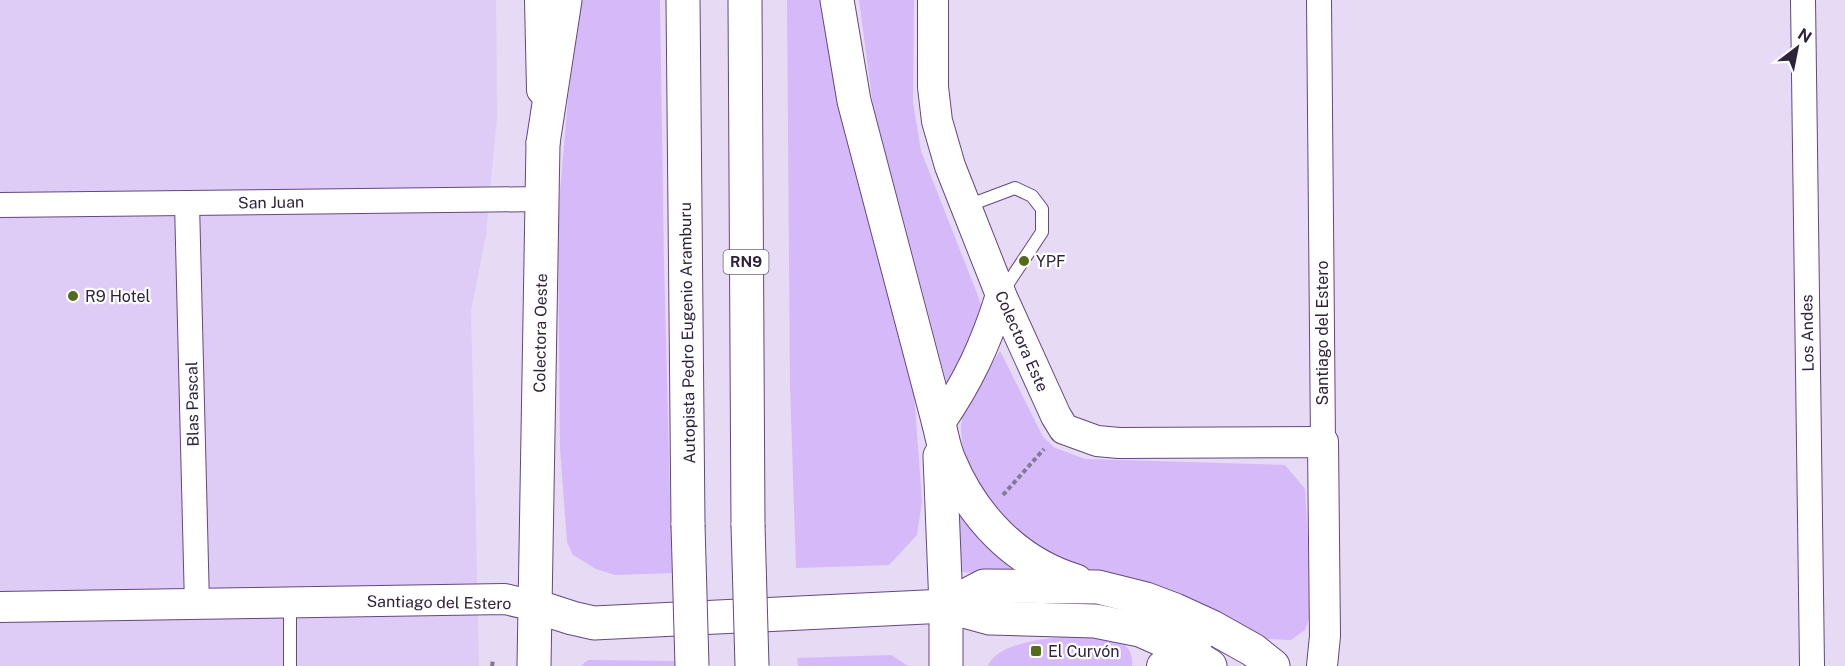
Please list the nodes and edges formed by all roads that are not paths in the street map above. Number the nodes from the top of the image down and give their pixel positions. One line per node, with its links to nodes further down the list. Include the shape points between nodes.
1 (540, 0): 9 (street, Colectora Oeste)
2 (565, 0): 9 (main road)
3 (683, 0): 27 (main road, Autopista Pedro Eugenio Aramburu, bridge)
4 (745, 0): 28 (main road, RN9, bridge)
5 (837, 0): 15 (main road, via 854,101)
6 (933, 0): 13 (street, Colectora Este, via 937,122)
7 (1319, 0): 16 (street, Santiago del Estero)
8 (1803, 0): 33 (street, Los Andes)
9 (543, 143): 10 (main road, Colectora Oeste)
10 (542, 199): 11 (street, San Juan); 20 (main road, Colectora Oeste)
11 (187, 203): 12 (street, San Juan); 19 (street, Blas Pascal)
12 (0, 205)
13 (966, 206): 14 (street, Colectora Este); 14 (lane, via 1015,188 1032,196 1042,209 1042,232)
14 (1001, 295): 15 (street, via 977,362); 16 (street, Colectora Este, via 1064,429 1097,441 1119,443)
15 (939, 424): 17 (main road, via 962,489 981,518 1033,562 1064,578); 21 (main road)
16 (1323, 442): 32 (street, Santiago del Estero)
17 (1098, 587): 21 (main road, via 984,586); 23 (main road, via 1146,599)
18 (290, 602): 19 (street, Santiago del Estero); 20 (street, Santiago del Estero, via 505,599); 25 (lane)
19 (197, 605): 22 (street, Santiago del Estero)
20 (535, 606): 21 (main road, Santiago del Estero, via 594,623); 26 (main road, Colectora Oeste)
21 (946, 606): 24 (main road, via 990,618 1095,621 1140,630); 29 (main road)
22 (0, 607)
23 (1212, 627): 24 (street); 31 (main road)
24 (1173, 657): 30 (main road)
25 (290, 666)
26 (534, 666)
27 (692, 666)
28 (752, 666)
29 (946, 666)
30 (1210, 666)
31 (1274, 666)
32 (1322, 666)
33 (1812, 666)

